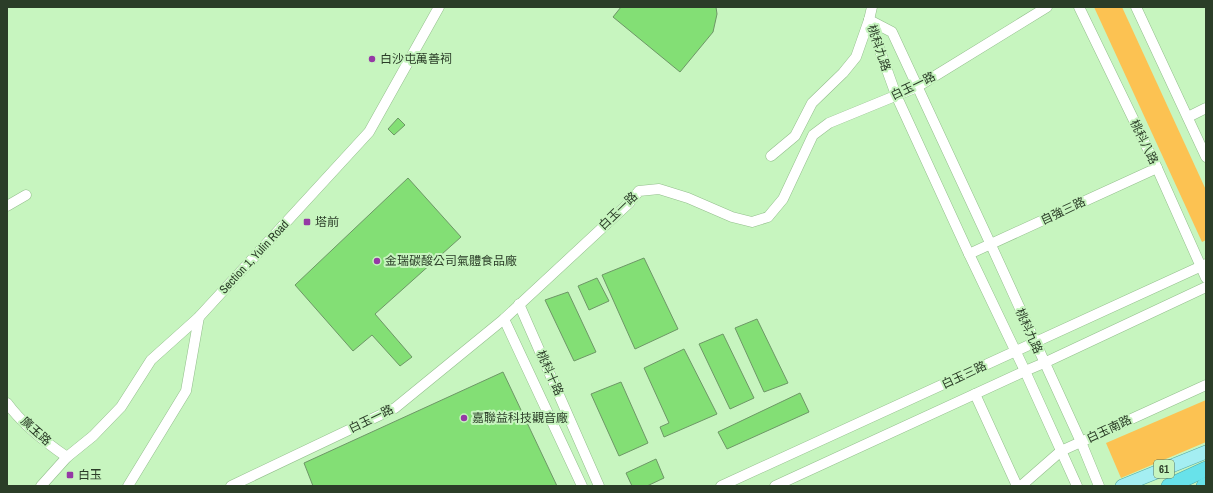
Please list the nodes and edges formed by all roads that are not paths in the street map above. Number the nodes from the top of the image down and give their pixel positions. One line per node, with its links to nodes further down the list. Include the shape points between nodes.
1 (439, 7): 22 (street, Section 1, Yulin Road, via 369,132)
2 (872, 7): 6 (street)
3 (1047, 7): 7 (street, 白玉一路)
4 (1079, 7): 13 (street, 桃科八路)
5 (1136, 7): 10 (street)
6 (869, 20): 7 (street, 桃科九路, via 892,32); 8 (street, 桃科九路); 11 (street, via 856,57 812,103 795,136)
7 (917, 87): 8 (street, 白玉一路); 16 (street, 桃科九路)
8 (896, 95): 17 (street, 桃科九路); 21 (street, 白玉一路, via 829,123 813,135 783,199 768,217 752,222 732,217 660,189 639,191)
9 (1206, 108): 10 (street)
10 (1188, 117): 12 (street)
11 (771, 156)
12 (1206, 157)
13 (1157, 168): 16 (street, 自強三路); 18 (street, 桃科八路)
14 (26, 195): 15 (street)
15 (7, 206)
16 (991, 245): 17 (street, 自強三路); 24 (street, 桃科九路)
17 (969, 254): 25 (street, 桃科九路)
18 (1203, 265): 19 (street, 桃科八路); 24 (street, 白玉三路)
19 (1206, 278)
20 (1206, 287): 26 (street, 白玉三路)
21 (519, 304): 23 (street, 白玉一路); 40 (street, 桃科十路)
22 (199, 317): 34 (street, Section 1, Yulin Road, via 151,360 121,407 93,436); 37 (street, via 186,391)
23 (504, 319): 38 (street, 白玉一路, via 395,408); 39 (street, 桃科十路)
24 (1034, 342): 25 (street, 白玉三路); 26 (street, 桃科九路)
25 (1015, 352): 27 (street, 桃科九路); 41 (street, 白玉三路)
26 (1044, 363): 27 (street, 白玉三路); 31 (street, 桃科九路)
27 (1025, 371): 29 (street, 白玉三路); 32 (street, 桃科九路)
28 (1206, 385): 31 (street, 白玉南路)
29 (975, 394): 42 (street, 白玉三路); 43 (street)
30 (7, 403): 34 (street, 廣玉路, via 45,442)
31 (1080, 442): 32 (street, 白玉南路); 46 (street, 桃科九路)
32 (1061, 452): 44 (street, 白玉南路); 45 (street, 桃科九路)
33 (1206, 452): 47 (main road, 61)
34 (67, 457): 36 (street, Section 1, Yulin Road)
35 (1206, 469): 48 (highway, 61)
36 (41, 486)
37 (128, 486)
38 (231, 486)
39 (582, 486)
40 (599, 486)
41 (721, 486)
42 (775, 486)
43 (1017, 486)
44 (1021, 486)
45 (1077, 486)
46 (1099, 486)
47 (1122, 486)
48 (1169, 486)

